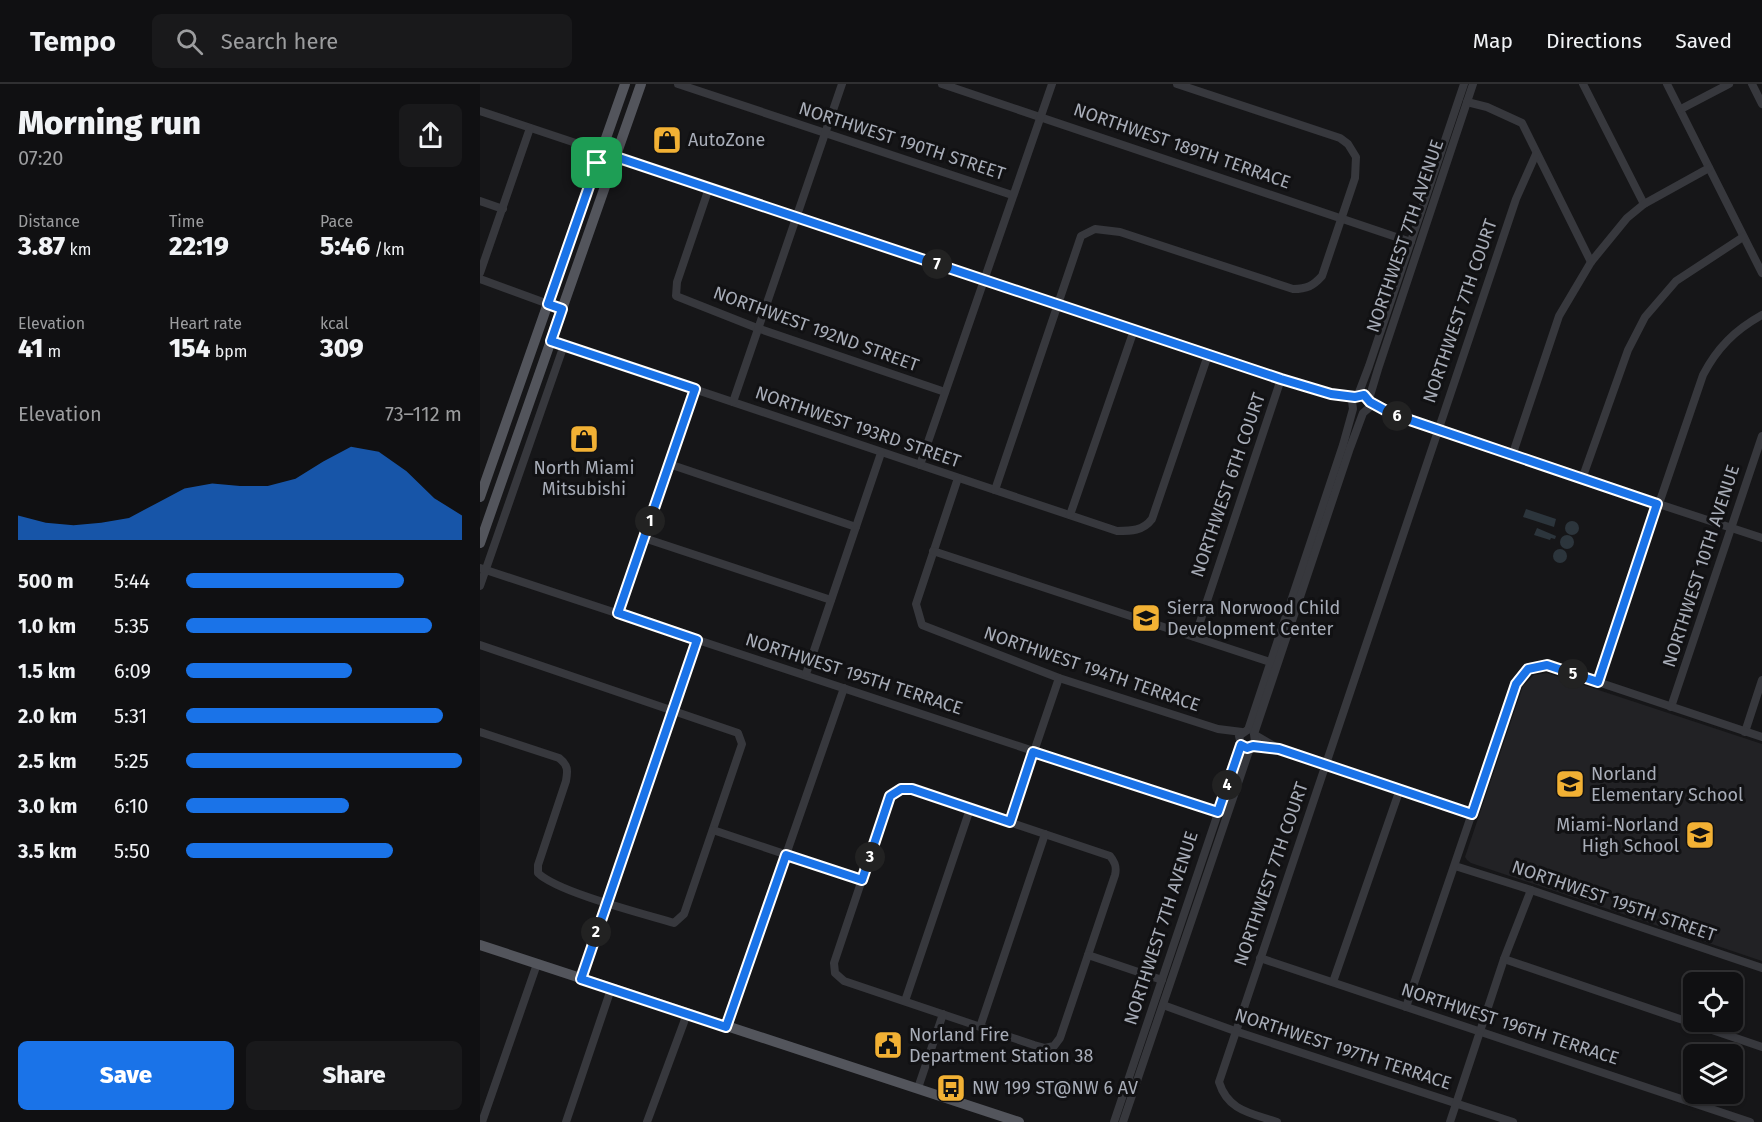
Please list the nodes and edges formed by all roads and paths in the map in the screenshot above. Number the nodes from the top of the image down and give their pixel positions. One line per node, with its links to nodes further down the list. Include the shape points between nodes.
1 (625, 84): 21 (main road)
2 (641, 84): 23 (main road)
3 (678, 84): 20 (street, NORTHWEST 190TH STREET)
4 (842, 84): 20 (street)
5 (942, 84): 18 (street, NORTHWEST 189TH TERRACE)
6 (1052, 84): 18 (street)
7 (1177, 84): 31 (street, via 1340,138 1348,144 1356,157 1355,178)
8 (1464, 84): 33 (street, NORTHWEST 7TH AVENUE)
9 (1473, 84): 14 (street, NORTHWEST 7TH AVENUE)
10 (1583, 84): 28 (street)
11 (1668, 84): 16 (street)
12 (1729, 84): 16 (street)
13 (1752, 84): 15 (street)
14 (1467, 102): 22 (street, via 1522,123); 53 (street, NORTHWEST 7TH AVENUE)
15 (1762, 104)
16 (1681, 109): 24 (street)
17 (480, 111): 19 (street)
18 (1042, 116): 26 (street); 31 (street, NORTHWEST 189TH TERRACE)
19 (530, 128): 21 (street); 29 (street)
20 (825, 133): 26 (street, NORTHWEST 190TH STREET); 30 (street)
21 (601, 152): 23 (street); 39 (main road)
22 (1536, 154): 34 (street); 54 (street, NORTHWEST 7TH COURT, via 1516,199)
23 (615, 157): 25 (street); 41 (main road)
24 (1709, 168): 28 (street); 32 (street)
25 (709, 188): 30 (street); 43 (street, NORTHWEST 192ND STREET, via 677,282 676,296)
26 (1012, 195): 38 (street)
27 (480, 201): 29 (street)
28 (1644, 204): 34 (street, via 1627,218)
29 (503, 208): 35 (street)
30 (795, 217): 38 (street); 43 (street)
31 (1341, 217): 33 (street, NORTHWEST 189TH TERRACE); 40 (street, via 1322,276 1305,289 1293,289 1120,232 1095,229 1081,236)
32 (1743, 237): 36 (street); 61 (street, via 1676,281 1645,317 1628,350)
33 (1411, 242): 52 (street, NORTHWEST 7TH AVENUE)
34 (1591, 262): 57 (street, via 1559,316)
35 (480, 273)
36 (1762, 273)
37 (480, 279): 39 (street)
38 (984, 280): 40 (street); 50 (street)
39 (548, 304): 41 (street); 63 (main road)
40 (1056, 304): 44 (street); 62 (street)
41 (562, 309): 45 (main road)
42 (1762, 315): 64 (street, via 1725,340 1712,356)
43 (757, 328): 50 (street, NORTHWEST 192ND STREET); 51 (street)
44 (1134, 330): 47 (street); 65 (street)
45 (551, 341): 46 (street, NORTHWEST 193RD STREET); 67 (main road)
46 (564, 345): 49 (street, NORTHWEST 193RD STREET); 73 (street)
47 (1208, 355): 48 (street); 65 (street, NORTHWEST 193RD STREET, via 1148,525 1134,531 1117,531)
48 (1281, 379): 52 (street); 77 (street, NORTHWEST 6TH COURT)
49 (695, 389): 51 (street, NORTHWEST 193RD STREET); 58 (street)
50 (945, 392): 59 (street)
51 (733, 402): 56 (street, NORTHWEST 193RD STREET)
52 (1355, 402): 53 (street, via 1356,412); 53 (street, via 1364,395); 80 (street, NORTHWEST 7TH AVENUE)
53 (1367, 406): 54 (street); 91 (street, NORTHWEST 7TH AVENUE)
54 (1437, 431): 57 (street); 93 (street, NORTHWEST 7TH COURT)
55 (1762, 436): 68 (street, NORTHWEST 10TH AVENUE)
56 (881, 453): 59 (street, NORTHWEST 193RD STREET); 66 (street)
57 (1512, 456): 61 (street)
58 (669, 464): 66 (street); 69 (street)
59 (920, 465): 60 (street, NORTHWEST 193RD STREET)
60 (958, 478): 62 (street, NORTHWEST 193RD STREET); 72 (street)
61 (1582, 479): 64 (street)
62 (995, 490): 65 (street, NORTHWEST 193RD STREET)
63 (480, 497)
64 (1657, 504): 68 (street); 84 (street)
65 (1070, 516)
66 (856, 527): 75 (street)
67 (482, 528): 71 (main road)
68 (1730, 528): 70 (street); 86 (street, NORTHWEST 10TH AVENUE)
69 (644, 538): 75 (street); 76 (street)
70 (1762, 538)
71 (480, 543)
72 (933, 551): 77 (street); 82 (street, NORTHWEST 194TH TERRACE, via 916,604 922,625)
73 (483, 569): 74 (street); 76 (street, NORTHWEST 195TH TERRACE)
74 (480, 586)
75 (831, 600): 81 (street)
76 (618, 613): 78 (street, NORTHWEST 195TH TERRACE)
77 (1195, 637): 80 (street)
78 (697, 640): 81 (street, NORTHWEST 195TH TERRACE); 87 (street)
79 (480, 645): 87 (street)
80 (1270, 662): 91 (street, NORTHWEST 7TH AVENUE)
81 (806, 674): 85 (street, NORTHWEST 195TH TERRACE)
82 (1059, 678): 91 (street, NORTHWEST 194TH TERRACE); 92 (street)
83 (1762, 680): 89 (street)
84 (1598, 682): 86 (street); 97 (street, via 1547,665 1528,669 1516,684)
85 (844, 688): 92 (street, NORTHWEST 195TH TERRACE); 101 (street)
86 (1671, 707): 89 (street)
87 (673, 711): 99 (street, via 738,733 742,744); 105 (street)
88 (480, 732): 105 (street, via 565,763 566,781 538,873 546,881)
89 (1745, 732): 90 (street)
90 (1762, 737)
91 (1248, 739): 93 (street, NORTHWEST 194TH TERRACE); 96 (street, NORTHWEST 7TH AVENUE); 117 (street, NORTHWEST 7TH AVENUE)
92 (1033, 752): 96 (street, NORTHWEST 195TH TERRACE); 98 (street)
93 (1326, 765): 94 (street, NORTHWEST 194TH TERRACE); 108 (street, NORTHWEST 7TH COURT)
94 (1400, 789): 97 (street, NORTHWEST 194TH TERRACE); 114 (street)
95 (970, 809): 98 (street); 103 (street, via 912,789 901,789 890,796); 116 (street)
96 (1218, 812): 113 (street, NORTHWEST 7TH AVENUE)
97 (1472, 813): 102 (street)
98 (1010, 822): 100 (street)
99 (713, 830): 101 (street); 105 (street, via 684,914 674,923)
100 (1045, 834): 107 (street, via 1110,856 1116,865); 121 (street)
101 (786, 855): 103 (street); 122 (street)
102 (1455, 866): 104 (street, NORTHWEST 195TH STREET); 118 (street)
103 (862, 880): 116 (street, via 834,963 835,973 844,981)
104 (1531, 890): 109 (street); 111 (street, NORTHWEST 195TH STREET)
105 (606, 902): 112 (street)
106 (480, 945): 110 (main road)
107 (1088, 955): 113 (street); 121 (street, via 1054,1046 1045,1048)
108 (1260, 958): 114 (street, NORTHWEST 196TH TERRACE); 123 (street, NORTHWEST 7TH COURT)
109 (1504, 959): 124 (street); 125 (street)
110 (537, 964): 112 (main road); 128 (street)
111 (1762, 968)
112 (581, 979): 115 (main road)
113 (1162, 980): 132 (street, NORTHWEST 7TH AVENUE)
114 (1333, 982): 118 (street, NORTHWEST 196TH TERRACE)
115 (611, 989): 119 (main road); 129 (street)
116 (905, 1001): 120 (street)
117 (1163, 1005): 123 (street, NORTHWEST 197TH TERRACE); 133 (street, NORTHWEST 7TH AVENUE)
118 (1406, 1007): 124 (street, NORTHWEST 196TH TERRACE)
119 (687, 1014): 122 (main road); 130 (street)
120 (943, 1014): 121 (street); 126 (street)
121 (980, 1026)
122 (726, 1027): 126 (main road)
123 (1235, 1031): 127 (street, NORTHWEST 197TH TERRACE); 134 (street, NORTHWEST 7TH COURT, via 1219,1082 1223,1095 1238,1109)
124 (1480, 1032): 127 (street); 137 (street, NORTHWEST 196TH TERRACE)
125 (1762, 1047)
126 (918, 1088): 131 (main road)
127 (1457, 1103): 135 (street); 136 (street, NORTHWEST 197TH TERRACE)
128 (482, 1122)
129 (566, 1122)
130 (647, 1122)
131 (1019, 1122)
132 (1114, 1122)
133 (1123, 1122)
134 (1277, 1122)
135 (1450, 1122)
136 (1513, 1122)
137 (1750, 1122)

